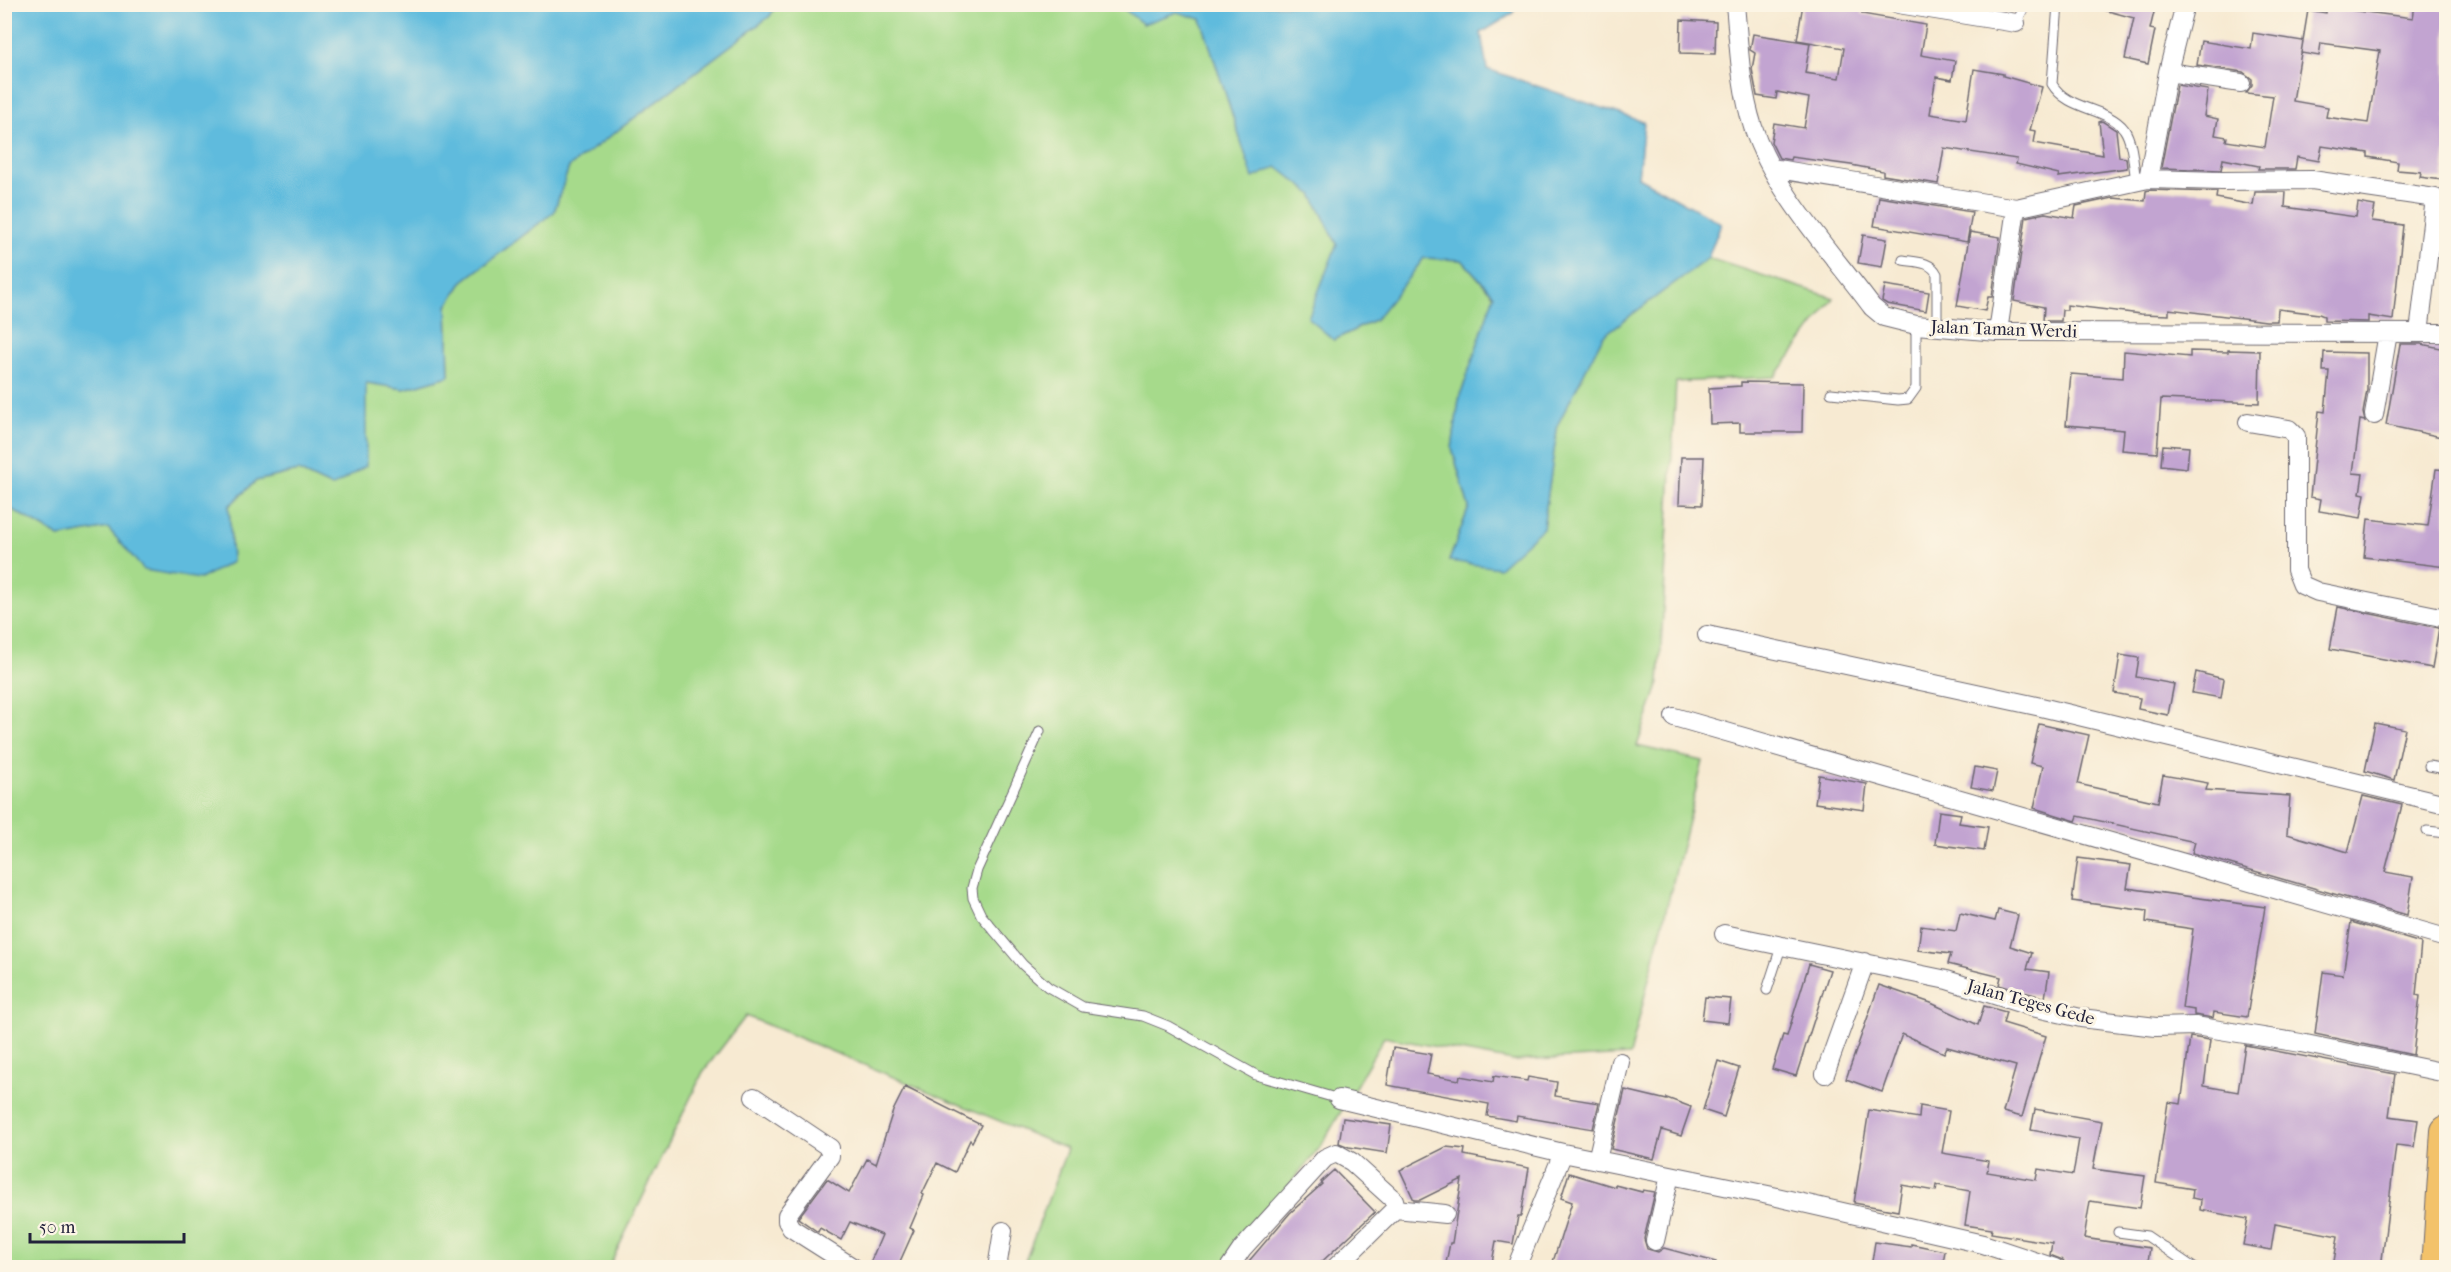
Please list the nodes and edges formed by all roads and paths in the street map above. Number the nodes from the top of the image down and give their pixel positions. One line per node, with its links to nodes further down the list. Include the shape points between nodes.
1 (1735, 4): 9 (street, Jalan Taman Werdi, via 1742,84 1754,130)
2 (1898, 4): 6 (street)
3 (2026, 4): 6 (lane)
4 (2058, 4): 10 (lane, via 2052,84 2066,99 2124,128)
5 (2186, 4): 7 (street)
6 (2016, 23)
7 (2168, 72): 8 (street); 10 (street)
8 (2241, 83)
9 (1772, 168): 12 (street); 14 (street, Jalan Taman Werdi, via 1797,208 1874,309 1884,317)
10 (2142, 179): 11 (street, via 2312,180); 12 (street)
11 (2441, 198): 18 (street)
12 (2016, 208): 16 (street)
13 (1903, 260): 15 (lane, via 1934,268)
14 (1916, 325): 15 (street, Jalan Taman Werdi); 20 (lane, via 1916,388 1908,399)
15 (1937, 327): 16 (street, Jalan Taman Werdi)
16 (1998, 332): 17 (street, Jalan Taman Werdi)
17 (2388, 333): 18 (street, Jalan Taman Werdi); 21 (street)
18 (2419, 333): 19 (street, Jalan Taman Werdi)
19 (2446, 333)
20 (1831, 393)
21 (2374, 415)
22 (2248, 423): 23 (street, via 2289,429 2296,436 2296,570 2302,585 2318,592)
23 (2446, 618)
24 (1707, 635): 29 (street, via 2041,707)
25 (1674, 717): 33 (street)
26 (1040, 731): 41 (lane, via 972,888 981,915 1007,948 1048,987 1077,1005 1155,1020 1256,1076)
27 (2429, 766): 28 (lane)
28 (2446, 769)
29 (2446, 804)
30 (2427, 831): 31 (lane)
31 (2446, 833)
32 (1724, 934): 34 (street, Jalan Teges Gede)
33 (2446, 938)
34 (1782, 944): 35 (street, Jalan Teges Gede); 36 (lane)
35 (1865, 962): 38 (street, Jalan Teges Gede, via 1947,980 2081,1018 2156,1027 2195,1026 2301,1042); 39 (street)
36 (1767, 990)
37 (1620, 1062): 44 (street)
38 (2446, 1073)
39 (1825, 1074)
40 (754, 1097): 51 (street, via 830,1148 831,1156 787,1215 787,1221 791,1228)
41 (1339, 1099): 43 (street)
42 (2446, 1131): 58 (highway)
43 (1563, 1153): 44 (street); 55 (street)
44 (1597, 1160): 45 (street)
45 (1670, 1175): 50 (street); 56 (street, via 1983,1244)
46 (1396, 1209): 47 (street); 53 (street, via 1394,1200 1353,1162 1332,1154 1242,1249); 54 (street)
47 (1445, 1214)
48 (1003, 1231): 52 (street)
49 (2118, 1232): 57 (lane, via 2147,1236)
50 (1655, 1241)
51 (854, 1268)
52 (997, 1268)
53 (1229, 1268)
54 (1335, 1268)
55 (1516, 1268)
56 (2055, 1268)
57 (2194, 1268)
58 (2437, 1268)

